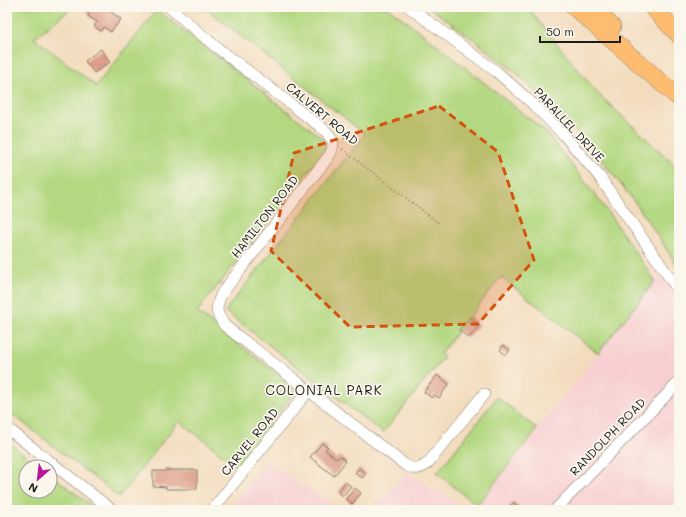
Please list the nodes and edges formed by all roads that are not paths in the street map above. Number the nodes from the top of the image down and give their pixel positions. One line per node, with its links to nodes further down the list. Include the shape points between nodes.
1 (169, 7): 8 (street, CALVERT ROAD, via 215,46 326,131)
2 (409, 7): 9 (street, PARALLEL DRIVE, via 497,72 564,135 599,176)
3 (574, 7): 7 (highway)
4 (593, 7): 7 (highway)
5 (652, 7): 6 (highway)
6 (679, 34)
7 (679, 97)
8 (333, 142): 11 (street, HAMILTON ROAD, via 329,156 222,293 216,308 225,326)
9 (679, 291)
10 (679, 382): 16 (street, RANDOLPH ROAD)
11 (309, 390): 12 (street, via 405,465 416,469 428,463); 15 (street, CARVEL ROAD)
12 (484, 394)
13 (7, 428): 14 (street)
14 (112, 510)
15 (212, 510)
16 (555, 510)

